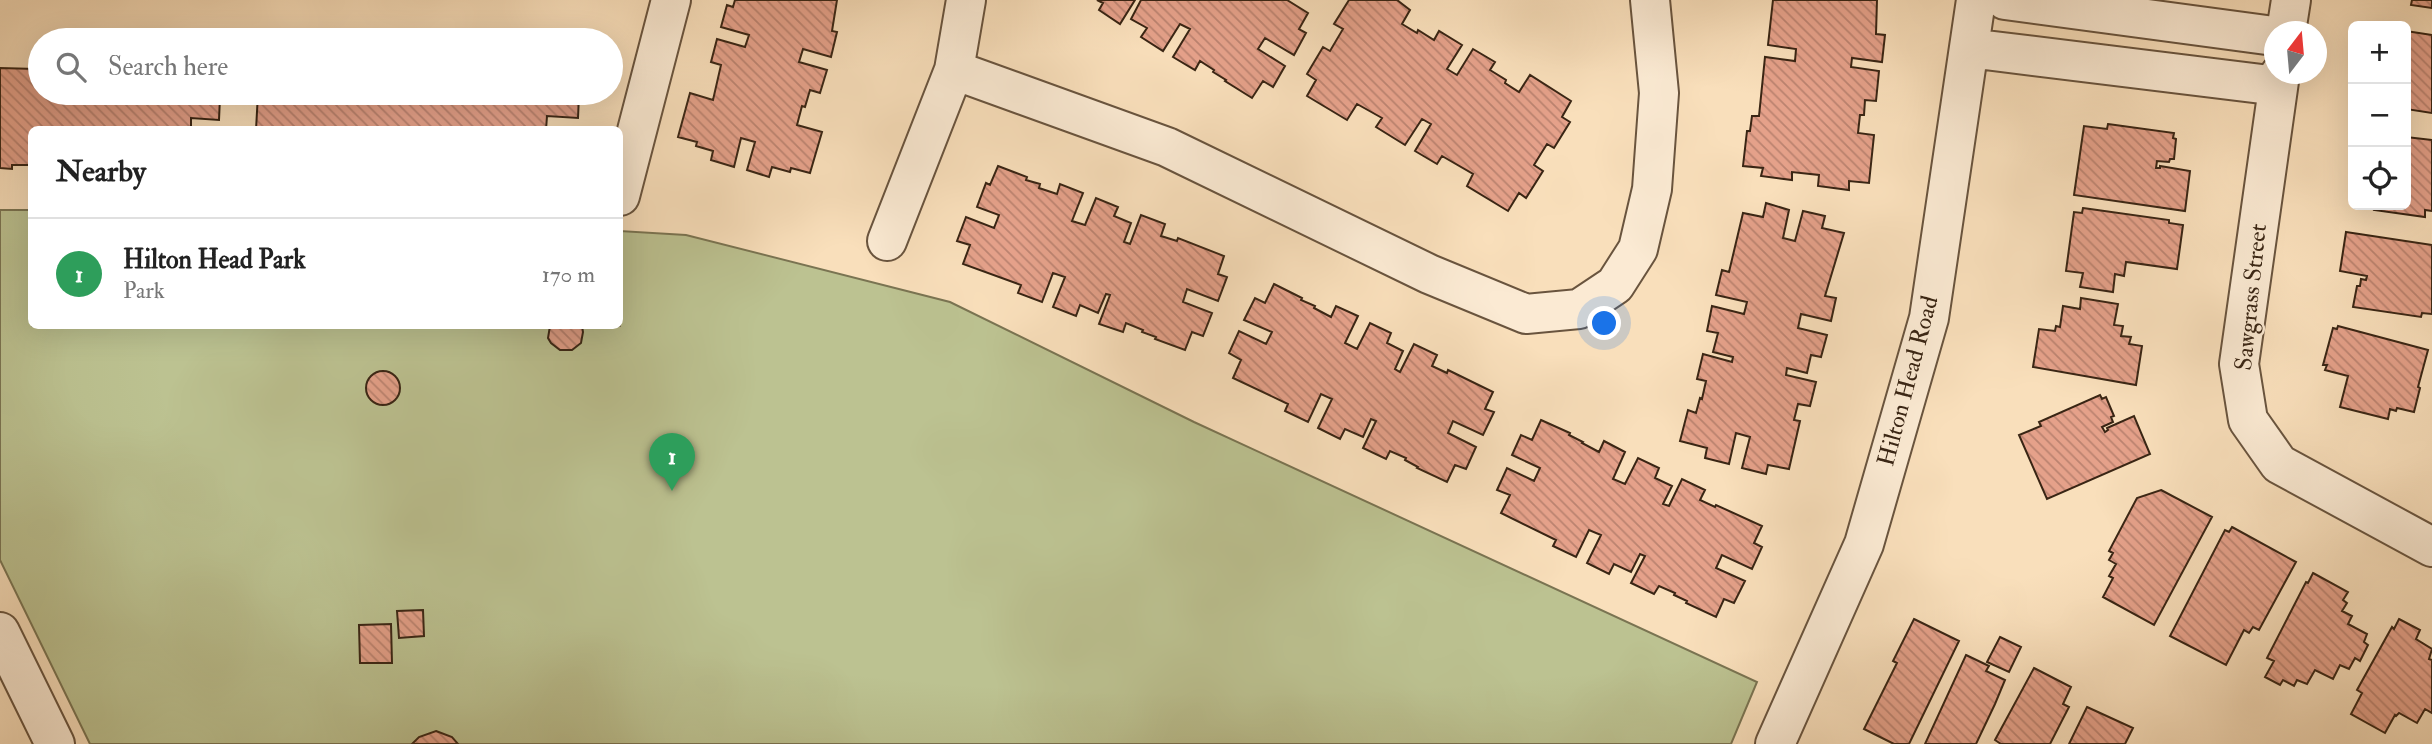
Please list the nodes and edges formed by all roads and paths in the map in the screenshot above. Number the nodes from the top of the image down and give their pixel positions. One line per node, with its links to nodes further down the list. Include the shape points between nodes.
1 (966, 0): 10 (street)
2 (1650, 0): 10 (street, via 1659,93 1652,189 1639,249 1615,285 1579,309 1526,314 1429,274 1167,147)
3 (1976, 0): 9 (street, Hilton Head Road)
4 (2005, 0): 8 (street)
5 (2291, 0): 7 (street)
6 (661, 3): 13 (street)
7 (2288, 21)
8 (2264, 35)
9 (1969, 48): 11 (street); 18 (street, Hilton Head Road, via 1929,318 1864,544)
10 (954, 70): 14 (street)
11 (2264, 78)
12 (2278, 84): 15 (street, Sawgrass Street, via 2239,364 2248,420 2279,464)
13 (623, 182)
14 (887, 241)
15 (2432, 547)
16 (0, 632): 17 (street)
17 (55, 744)
18 (1775, 744)

